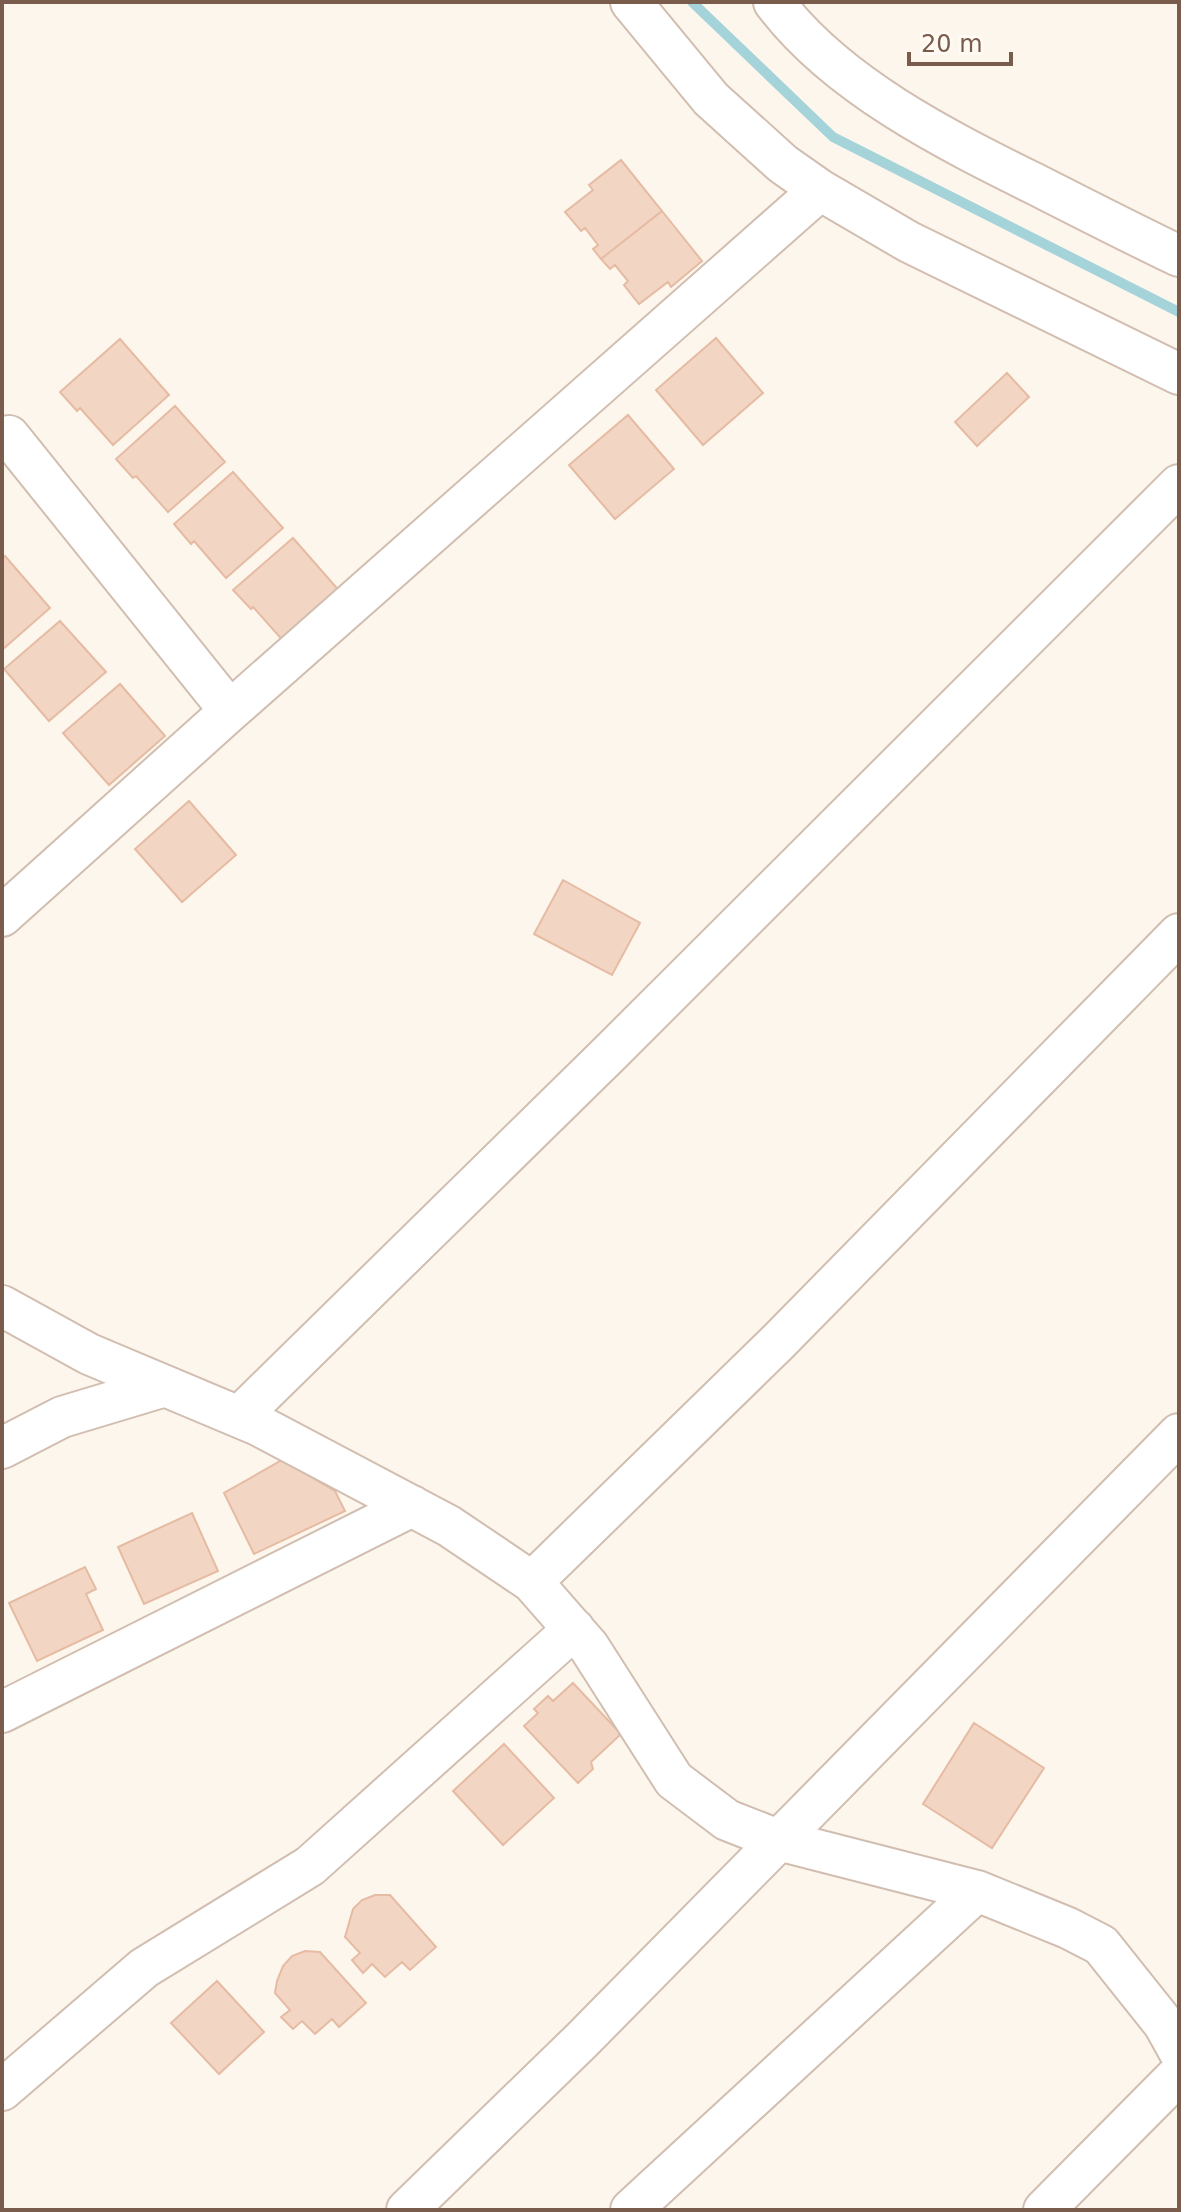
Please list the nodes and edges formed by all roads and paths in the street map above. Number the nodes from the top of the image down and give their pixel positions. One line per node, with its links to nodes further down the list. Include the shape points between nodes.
1 (631, 2): 3 (street, via 711,99)
2 (774, 2): 4 (street, via 836,67 944,139)
3 (820, 190): 5 (street, via 909,242); 8 (street)
4 (1179, 256)
5 (1179, 374)
6 (9, 436): 8 (street)
7 (1179, 485): 13 (street)
8 (230, 711): 9 (street)
9 (2, 916)
10 (1179, 934): 17 (street, via 778,1342)
11 (2, 1306): 12 (street, via 89,1354)
12 (165, 1386): 13 (street); 15 (street, via 62,1417)
13 (239, 1417): 16 (street)
14 (1179, 1434): 20 (street)
15 (2, 1448)
16 (412, 1506): 17 (street); 19 (street)
17 (532, 1582): 18 (street)
18 (574, 1629): 20 (street, via 674,1780 727,1820); 24 (street, via 310,1866 144,1968)
19 (2, 1712)
20 (778, 1840): 21 (street); 25 (street)
21 (977, 1891): 22 (street, via 1101,1945); 26 (street)
22 (1179, 2051)
23 (1179, 2074): 27 (street)
24 (2, 2090)
25 (407, 2210)
26 (631, 2210)
27 (1044, 2210)

